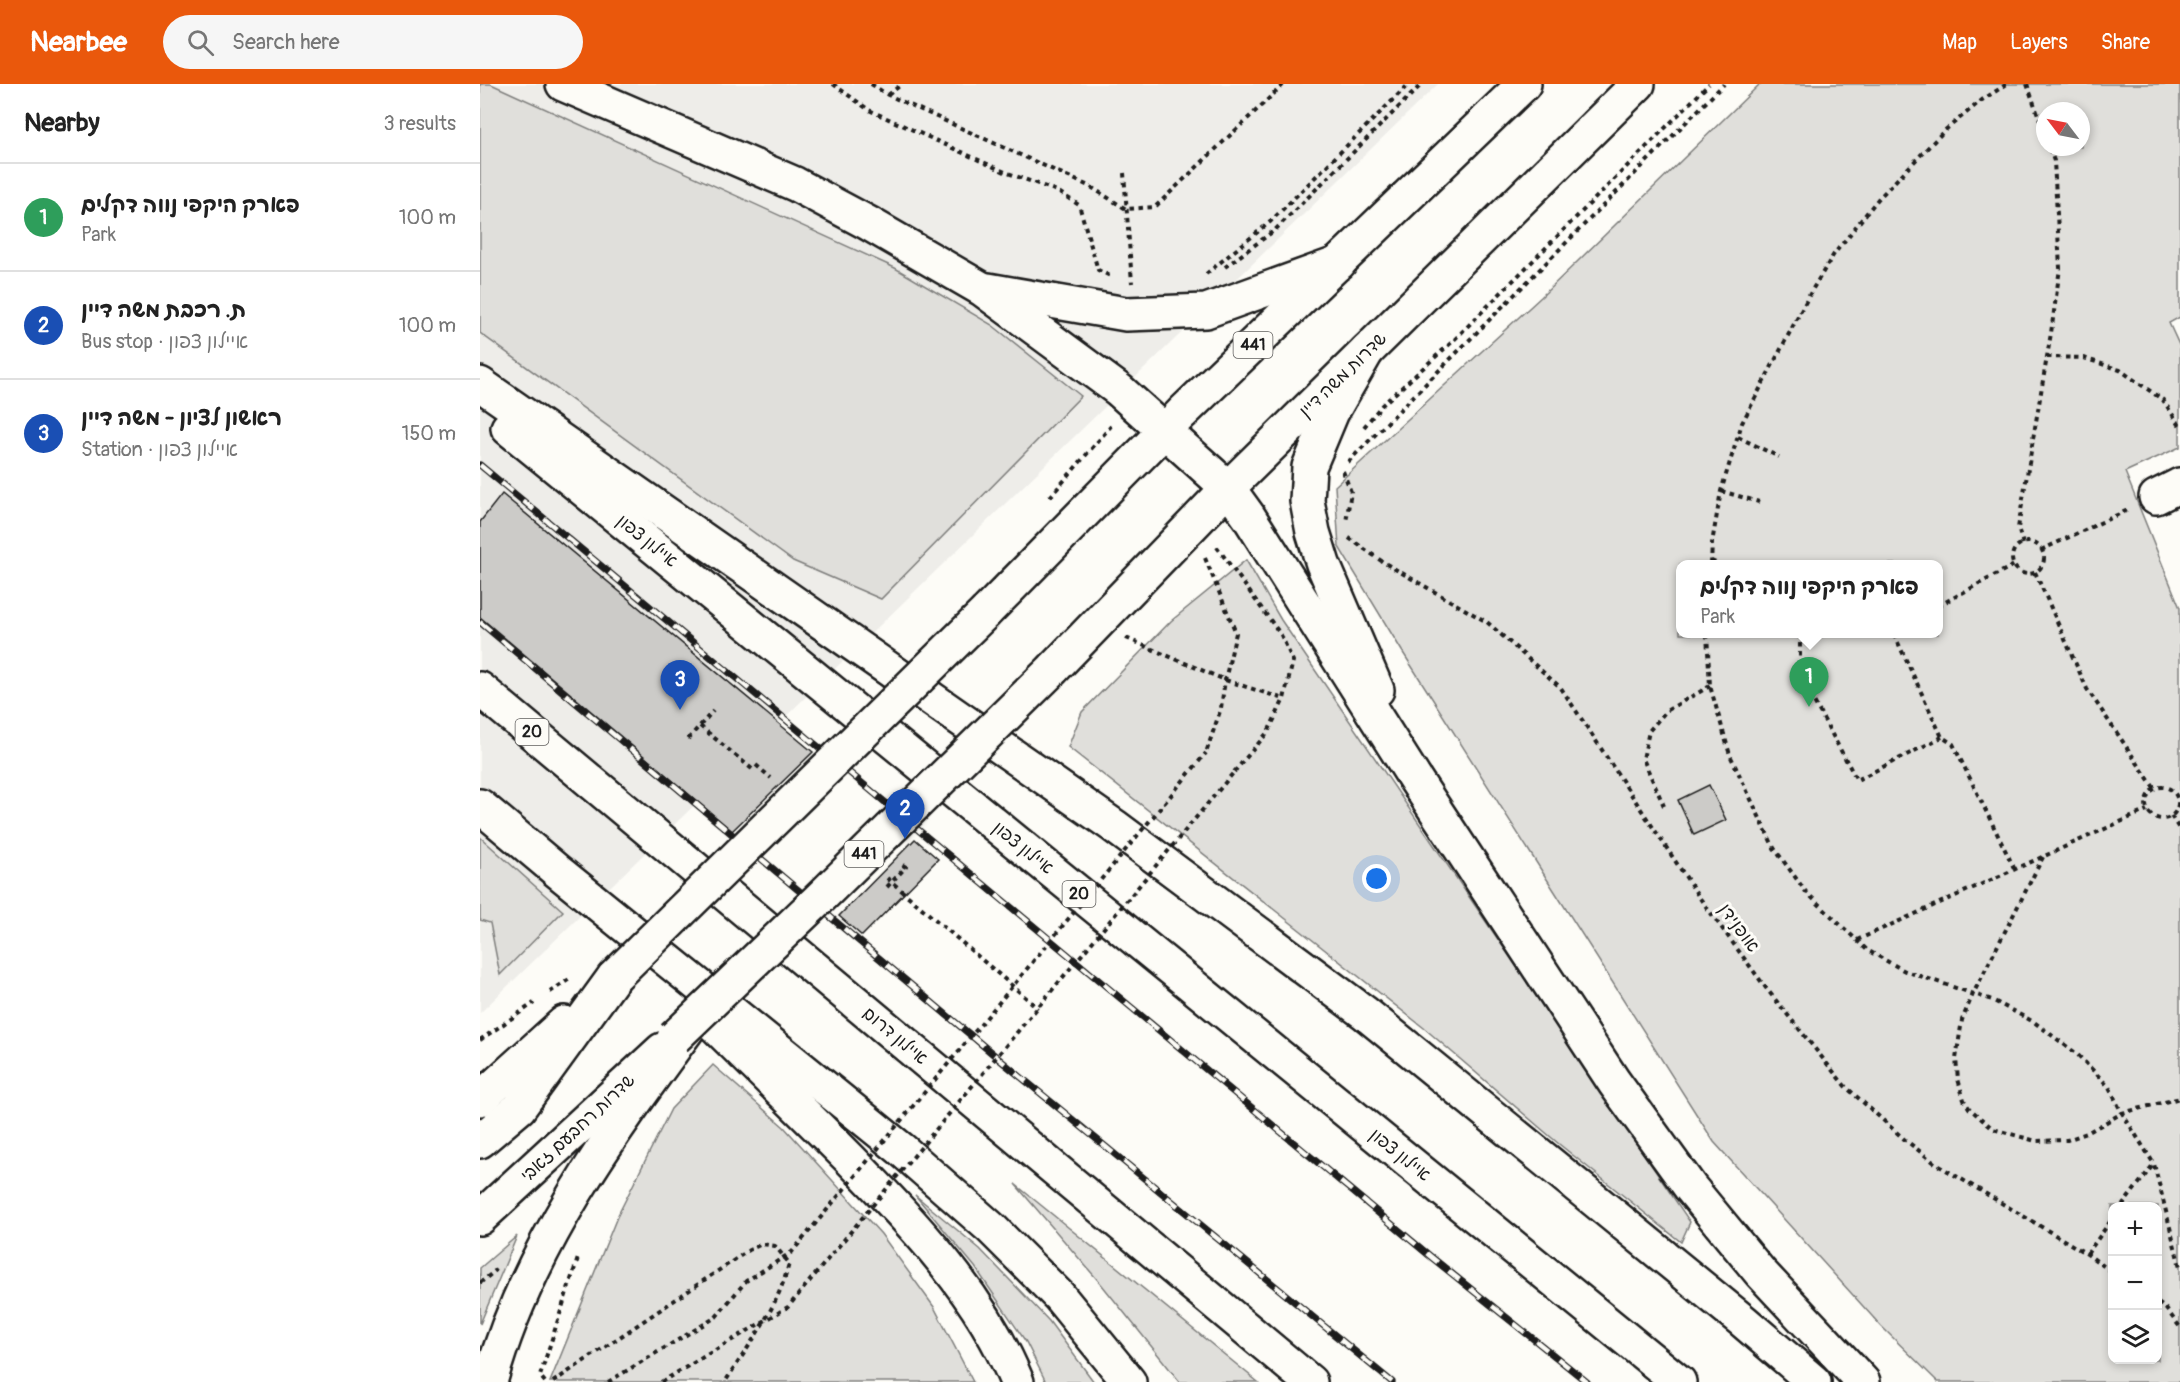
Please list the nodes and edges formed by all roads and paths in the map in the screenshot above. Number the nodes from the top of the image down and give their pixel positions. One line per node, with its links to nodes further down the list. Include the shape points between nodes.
1 (563, 84): 24 (main road, via 795,184)
2 (833, 84): 21 (path, via 869,110 1005,172 1057,190 1079,205 1098,270)
3 (871, 84): 14 (path)
4 (902, 84): 14 (path)
5 (1284, 84): 18 (path, via 1155,207)
6 (1409, 84): 22 (path, via 1270,222)
7 (1422, 84): 20 (path, via 1275,230)
8 (1524, 84): 19 (main road, 441)
9 (1638, 84): 25 (main road, שדרות משה דיין / 441)
10 (1709, 84): 31 (path)
11 (1724, 84): 35 (path)
12 (2007, 84): 33 (path, via 1944,131 1878,200 1834,254 1752,402)
13 (2027, 84): 15 (path)
14 (888, 95): 18 (path, via 1091,187)
15 (2036, 109)
16 (2052, 156): 26 (path, via 2060,268)
17 (1124, 173): 18 (path)
18 (1126, 209): 23 (path, via 1132,287)
19 (1339, 262): 24 (main road, via 1206,311 1126,314); 32 (main road, 441)
20 (1223, 268)
21 (1115, 278)
22 (1198, 280)
23 (1124, 283)
24 (982, 289): 28 (main road)
25 (1367, 351): 37 (main road, שדרות משה דיין / 441); 67 (main road, via 1332,412 1309,466 1307,501 1323,564)
26 (2047, 357): 30 (path, via 2084,358 2120,370 2163,400); 43 (path, via 2018,528)
27 (480, 384): 109 (main road, via 1114,826 1365,1013)
28 (1119, 390): 32 (main road); 40 (path, via 1111,429)
29 (480, 405): 108 (main road, איילון צפון / 20)
30 (2180, 426)
31 (1362, 429)
32 (1165, 430): 37 (main road); 80 (main road, 441, bridge, via 986,612)
33 (1738, 437): 34 (path); 38 (path)
34 (1779, 457)
35 (1342, 468): 36 (path); 42 (path, via 1351,492)
36 (1335, 476)
37 (1228, 488): 67 (main road); 84 (main road, שדרות משה דיין / 441, bridge, via 1053,669)
38 (1721, 491): 41 (path); 47 (path)
39 (2168, 491): 45 (path)
40 (1049, 498)
41 (1760, 502)
42 (1346, 524)
43 (2023, 544): 45 (path, via 2033,543); 49 (path, via 2013,554)
44 (1216, 547): 59 (path, via 1281,635 1293,661)
45 (2041, 549): 50 (path, via 2044,560)
46 (1205, 558): 56 (path, via 1236,633)
47 (1711, 560)
48 (1383, 562): 94 (path, אופנידן, via 1487,622 1561,688 1699,897 1845,1086 1936,1164)
49 (2014, 565): 50 (path, via 2025,574); 51 (path)
50 (2035, 572): 68 (path, via 2087,689)
51 (1943, 603)
52 (1120, 635): 56 (path)
53 (1707, 638): 57 (path)
54 (1800, 638): 62 (path, via 1800,676 1857,780)
55 (1896, 638): 62 (path)
56 (1225, 680): 59 (path); 81 (path, bridge, via 1221,708 1206,753)
57 (1710, 686): 71 (path, via 1666,711 1649,731 1644,759); 79 (path, via 1730,755 1774,848 1806,892)
58 (480, 689): 107 (main road, איילון דרום / 20)
59 (1284, 699): 83 (path, bridge, via 1268,732)
60 (713, 711): 61 (path)
61 (700, 726): 63 (path); 65 (path)
62 (1942, 737): 77 (path, via 1953,744)
63 (688, 739)
64 (756, 765): 66 (path)
65 (752, 770)
66 (766, 773)
67 (1417, 782): 110 (main road, via 1614,1082 1690,1187 1760,1272)
68 (2155, 789): 69 (path, via 2170,789); 72 (path, via 2147,796)
69 (2178, 797): 73 (path, via 2177,808)
70 (480, 806): 76 (main road)
71 (1664, 806)
72 (2147, 810): 73 (path, via 2155,818); 75 (path)
73 (2170, 816): 74 (path)
74 (2180, 830)
75 (2043, 857): 77 (path); 82 (path)
76 (556, 870): 105 (main road, via 912,1223 966,1291); 106 (main road, via 901,1149 991,1228 1059,1296)
77 (2015, 870): 79 (path)
78 (887, 887): 81 (path, bridge, via 893,880 906,867 902,863 887,878 896,886)
79 (1857, 940): 82 (path, via 1905,971)
80 (614, 977): 86 (main road, 441); 88 (main road, 441, via 519,1108)
81 (1012, 986): 83 (path, bridge); 102 (path, bridge, via 792,1252 746,1281 716,1317)
82 (1973, 994): 87 (path, via 2034,1022 2077,1054 2109,1087); 87 (path, via 1962,1020 1956,1059 1958,1079 1969,1108 1993,1130 2036,1141 2067,1140)
83 (1038, 1008): 103 (path, bridge, via 788,1307)
84 (676, 1040): 91 (main road, שדרות רחבעם זאבי / 441); 99 (main road, via 557,1222 512,1316)
85 (2180, 1098): 87 (path)
86 (480, 1099)
87 (2121, 1113): 89 (path)
88 (480, 1141)
89 (2154, 1164): 90 (path); 95 (path)
90 (2125, 1202)
91 (480, 1218)
92 (2108, 1225): 94 (path)
93 (580, 1254): 100 (path, via 540,1376)
94 (2087, 1254): 96 (path, אופנידן)
95 (2180, 1267)
96 (2108, 1269)
97 (2162, 1306): 98 (path)
98 (2180, 1327)
99 (490, 1382)
100 (545, 1382)
101 (553, 1382): 104 (path, via 750,1250 762,1244 775,1246 789,1263 785,1281)
102 (608, 1382)
103 (662, 1382)
104 (725, 1382)
105 (1017, 1382)
106 (1129, 1382)
107 (1310, 1382)
108 (1679, 1382)
109 (1814, 1382)
110 (1863, 1382)

